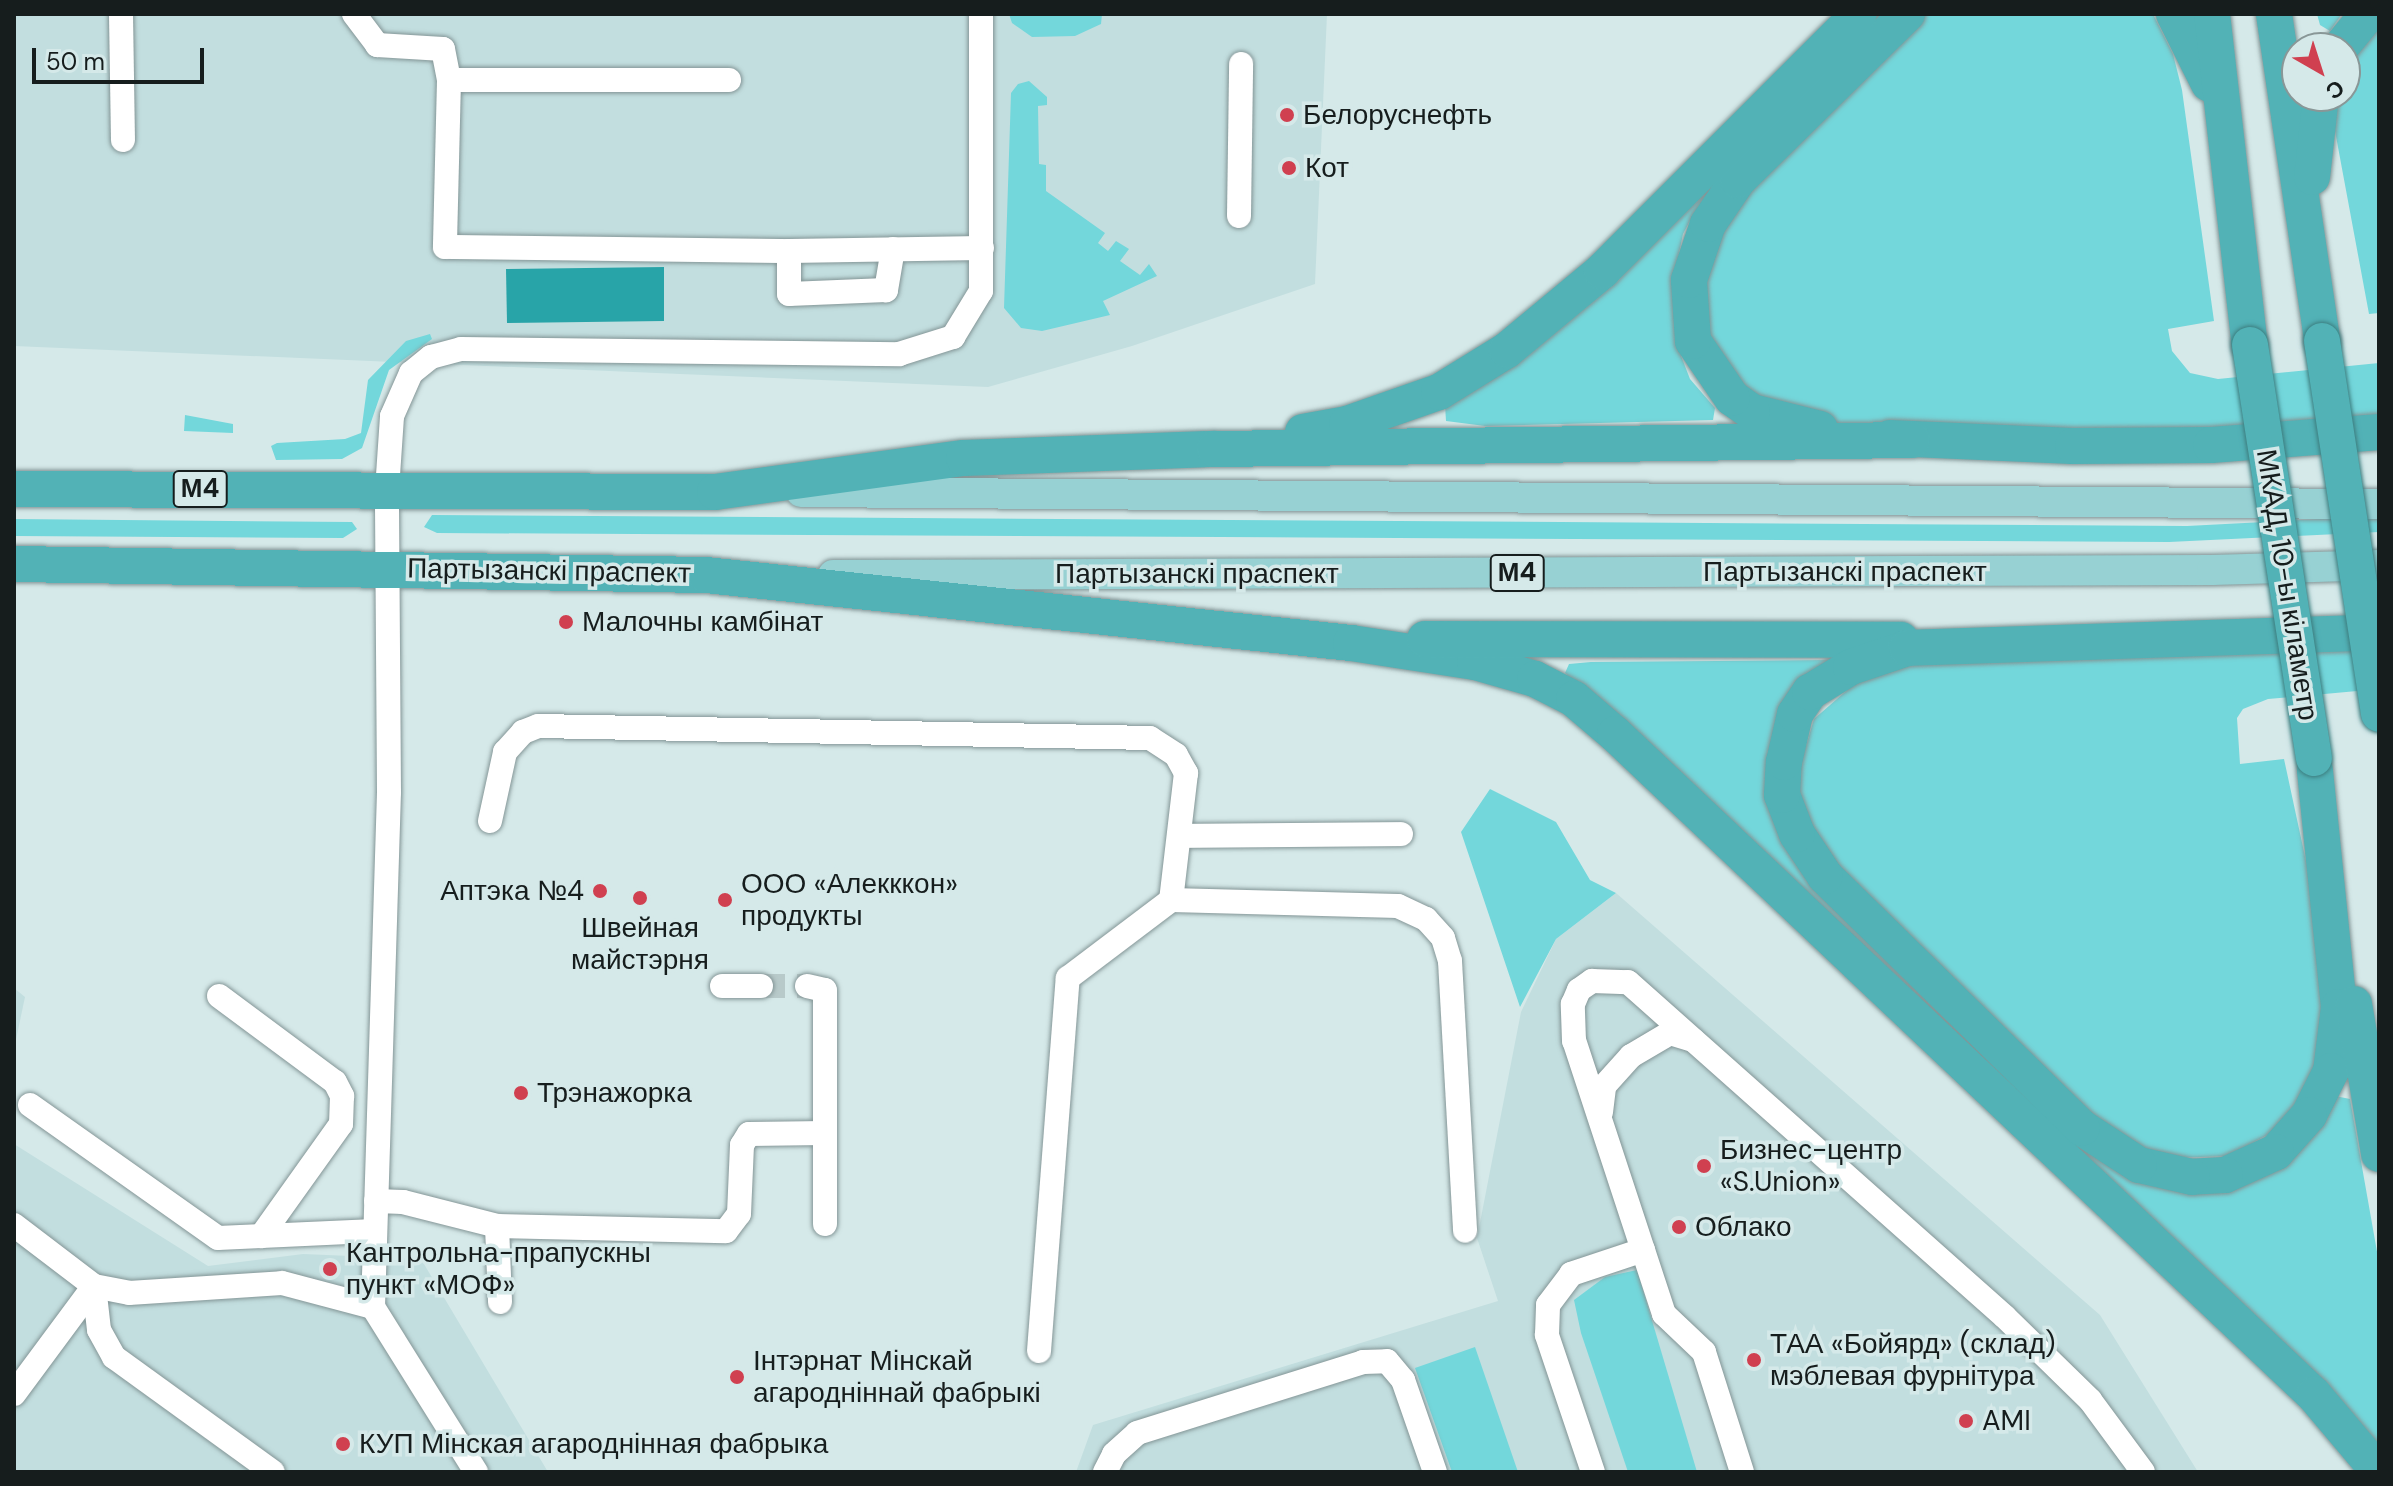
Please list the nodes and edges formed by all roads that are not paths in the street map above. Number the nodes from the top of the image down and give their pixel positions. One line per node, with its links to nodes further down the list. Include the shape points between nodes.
1 (121, 14): 16 (street)
2 (354, 14): 12 (street, via 377,45 443,49)
3 (981, 14): 19 (street)
4 (1859, 14): 24 (highway, via 1602,271 1474,372 1439,392 1347,424)
5 (1907, 14): 23 (highway, via 1721,201 1698,246 1688,296 1693,341 1732,398 1752,412 1841,433)
6 (2174, 14): 15 (highway)
7 (2212, 14): 15 (highway, МКАД, 10-ы кіламетр)
8 (2274, 14): 18 (highway)
9 (2368, 14): 10 (highway)
10 (2353, 32)
11 (1241, 64): 17 (street)
12 (449, 80): 13 (street); 21 (street, via 445,247)
13 (729, 80)
14 (2320, 112): 18 (highway)
15 (2228, 129): 37 (highway, МКАД, 10-ы кіламетр, bridge, via 2250,345)
16 (123, 140)
17 (1239, 216)
18 (2309, 247): 36 (highway, bridge)
19 (982, 248): 20 (street); 26 (street, via 981,291 965,322 953,337 928,349 899,354 461,349 431,357 411,373 392,416)
20 (893, 249): 21 (street); 21 (street, via 886,290 789,294)
21 (789, 251)
22 (2379, 432): 23 (highway, via 2211,445)
23 (1912, 440): 24 (highway)
24 (1215, 449): 27 (highway, via 964,458)
25 (14, 489): 26 (highway, М4)
26 (387, 490): 27 (highway, М4); 31 (street)
27 (715, 492): 28 (main road, М4)
28 (2379, 504)
29 (14, 564): 31 (highway, Партызанскі праспект / М4)
30 (2379, 565): 32 (main road, Партызанскі праспект / М4, via 2180,571)
31 (389, 567): 32 (highway, Партызанскі праспект / М4); 51 (street, via 389,792)
32 (706, 575): 35 (highway)
33 (2379, 632): 34 (highway)
34 (2070, 640): 35 (highway, via 1483,635); 37 (highway, via 1907,648 1829,679 1810,692 1795,714 1782,795 1808,852 1849,902 2082,1128 2139,1165 2192,1177 2252,1166 2293,1137 2323,1095 2338,1042 2339,1007)
35 (1351, 643): 71 (highway, via 1516,672 1590,711 2314,1395)
36 (2379, 714)
37 (2314, 764): 50 (highway, МКАД, 10-ы кіламетр)
38 (490, 821): 40 (street, via 505,752 523,732 538,726 719,727 1150,738 1176,755 1186,773)
39 (1401, 834): 40 (street)
40 (1181, 836): 41 (street)
41 (1171, 900): 56 (street, via 1398,906 1435,929 1450,961); 62 (street, via 1068,978)
42 (722, 986): 43 (street)
43 (761, 986)
44 (807, 986): 49 (street, via 825,990)
45 (219, 996): 57 (street, via 335,1082 342,1096 341,1124)
46 (1693, 1040): 48 (street, via 1670,1033 1631,1056 1604,1086); 48 (street, via 1628,982 1592,981 1579,990 1572,1030); 70 (street, via 2053,1362 2090,1400)
47 (30, 1105): 57 (street, via 218,1238)
48 (1601, 1112): 58 (street)
49 (825, 1133): 52 (street); 54 (street, via 749,1134 742,1145 739,1214 726,1231)
50 (2379, 1154)
51 (376, 1201): 54 (street, via 403,1202); 55 (street)
52 (825, 1224)
53 (14, 1225): 59 (street)
54 (497, 1226): 60 (street)
55 (375, 1231): 57 (street); 61 (street)
56 (1465, 1231)
57 (261, 1236)
58 (1643, 1250): 68 (street, via 1571,1274 1548,1305 1547,1335); 69 (street, via 1664,1314 1704,1352)
59 (94, 1286): 61 (street, via 129,1293 282,1283); 63 (street); 64 (street, via 99,1330 114,1357)
60 (500, 1302)
61 (373, 1307): 65 (street)
62 (1039, 1351)
63 (14, 1394)
64 (273, 1472)
65 (476, 1472)
66 (1105, 1472): 67 (street, via 1114,1454 1137,1433 1363,1362 1387,1361 1403,1380)
67 (1435, 1472)
68 (1593, 1472)
69 (1742, 1472)
70 (2143, 1472)
71 (2379, 1472)

